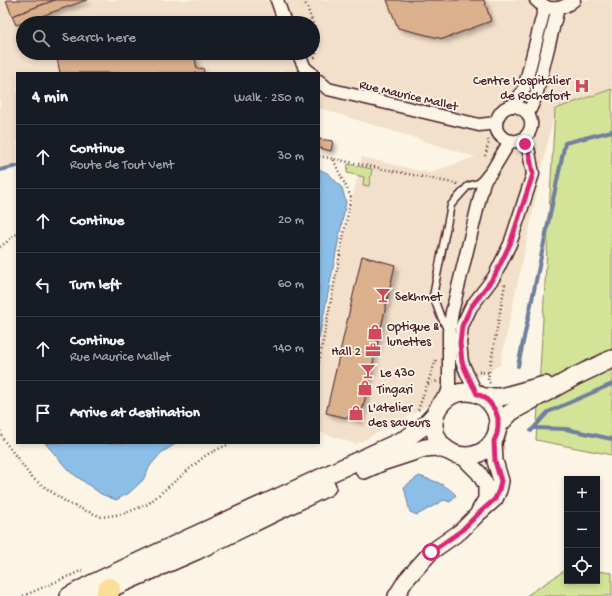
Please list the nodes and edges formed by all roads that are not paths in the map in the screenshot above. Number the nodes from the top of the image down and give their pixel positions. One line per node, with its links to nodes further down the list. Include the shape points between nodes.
1 (277, 0): 5 (street)
2 (574, 0): 4 (street)
3 (541, 3): 4 (street); 9 (street, via 524,89)
4 (558, 8): 10 (street, via 536,96)
5 (283, 16)
6 (301, 60): 7 (street)
7 (310, 72)
8 (320, 82): 11 (street, Rue Maurice Mallet, via 328,89 479,125)
9 (513, 106): 10 (street); 11 (street, via 503,109)
10 (528, 114): 12 (street, via 532,125)
11 (496, 123): 13 (street, via 498,133)
12 (523, 139): 13 (street); 18 (street, via 529,152 533,174 504,257 494,277 471,307 462,326 462,362)
13 (510, 141): 14 (street)
14 (484, 181): 15 (street); 15 (lane, via 468,186 451,204 433,296)
15 (449, 332): 19 (street, via 449,386)
16 (612, 359): 17 (main road)
17 (576, 376): 18 (main road, via 501,397); 21 (main road, via 510,413)
18 (481, 395): 19 (main road, via 466,392); 21 (main road, via 495,410 498,418)
19 (446, 399): 20 (main road)
20 (436, 413): 22 (main road, via 436,434 441,444); 25 (main road, via 407,438 191,536)
21 (496, 433): 22 (main road, via 488,448 480,453 471,456); 23 (street, via 495,461 501,481 499,490 495,499)
22 (455, 453): 23 (street, via 479,473 486,485 486,499); 24 (main road, via 434,447 425,448 382,462)
23 (478, 514): 26 (street, via 461,531 431,552 406,580)
24 (104, 594)
25 (68, 596)
26 (396, 596)

